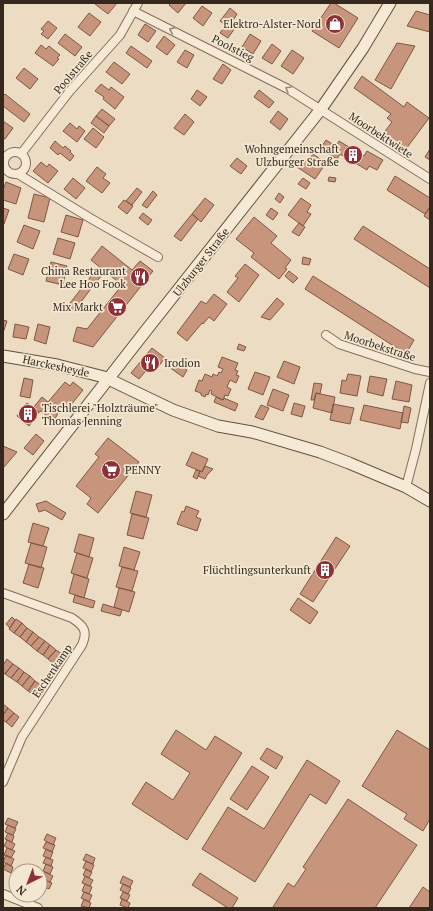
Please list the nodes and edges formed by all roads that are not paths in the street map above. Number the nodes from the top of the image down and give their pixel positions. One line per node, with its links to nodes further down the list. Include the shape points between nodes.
1 (138, 3): 3 (street, Poolstraße)
2 (390, 3): 4 (main road, Ulzburger Straße, via 364,48)
3 (133, 11): 4 (street, Poolstieg, one-way to 3, via 281,85); 5 (street, Poolstraße, via 120,35 69,92)
4 (321, 109): 7 (street, Moorbektwiete); 12 (main road, Ulzburger Straße)
5 (21, 154): 6 (street, via 25,167); 6 (street, via 13,152 4,161 6,170)
6 (18, 174): 8 (street)
7 (430, 180)
8 (158, 257)
9 (326, 335): 11 (street, Moorbekstraße, via 339,344)
10 (3, 356): 12 (main road, Harckesheyde, via 57,365)
11 (430, 372)
12 (108, 379): 14 (main road, Harckesheyde, via 173,410 218,426 252,432 320,452); 16 (main road, Ulzburger Straße)
13 (430, 383): 14 (street)
14 (406, 487): 15 (main road, Harckesheyde)
15 (430, 501)
16 (3, 514)
17 (3, 593): 18 (street, Eschenkamp, via 72,618 81,624 85,632 82,645 22,737)
18 (3, 782)
19 (3, 894): 20 (street)
20 (38, 908)

